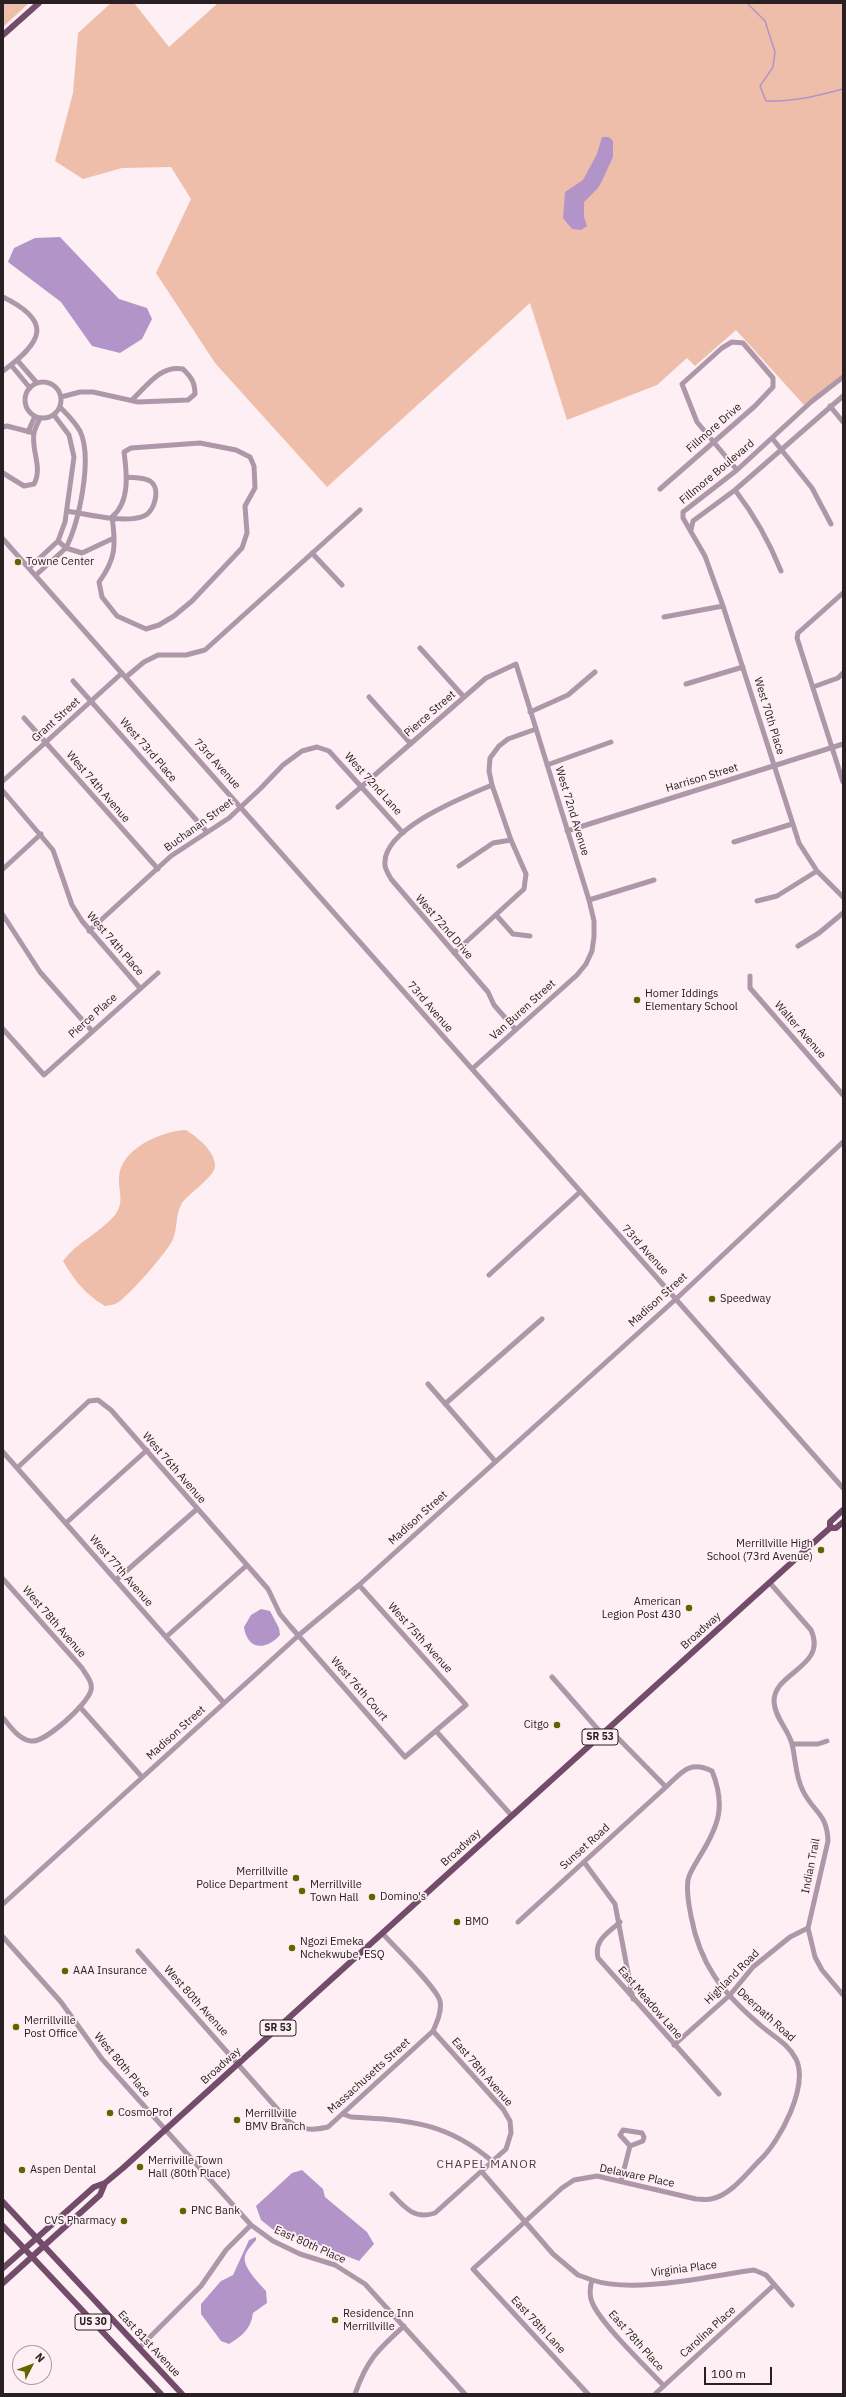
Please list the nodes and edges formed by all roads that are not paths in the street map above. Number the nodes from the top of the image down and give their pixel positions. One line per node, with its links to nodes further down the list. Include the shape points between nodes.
1 (39, 3): 2 (main road)
2 (3, 35)
3 (3, 297): 4 (street, via 20,305 37,324 37,338)
4 (17, 360): 5 (street); 8 (street)
5 (11, 366): 6 (street); 9 (street)
6 (3, 372)
7 (843, 377): 20 (street, Fillmore Boulevard)
8 (37, 383): 9 (street); 11 (street, via 52,384 58,389)
9 (30, 388): 16 (street, via 25,403 27,409)
10 (843, 396): 13 (street, Fillmore Boulevard)
11 (61, 397): 12 (street, via 92,392); 14 (street)
12 (132, 400): 12 (street, via 188,400 195,394 195,385 192,377 183,369 167,369)
13 (830, 406): 17 (street); 22 (street, Fillmore Boulevard)
14 (60, 407): 15 (street); 30 (street, via 80,430 86,458)
15 (54, 415): 16 (street); 29 (street, via 69,436 74,456)
16 (37, 417): 19 (street)
17 (843, 422)
18 (3, 427): 19 (street)
19 (31, 432): 24 (street, via 38,468 38,477 34,484 24,486)
20 (772, 438): 22 (street); 23 (street, Fillmore Boulevard)
21 (714, 443): 21 (street, Fillmore Drive, via 697,422 682,384 722,348 732,342 743,343 773,378 773,387 769,394); 23 (street); 26 (street, Fillmore Drive)
22 (782, 449): 27 (street, Fillmore Boulevard); 32 (street, via 812,488)
23 (737, 470): 33 (street, Fillmore Boulevard, via 683,512 683,518)
24 (3, 473)
25 (126, 477): 31 (street, via 123,501 120,509); 31 (street, via 144,478 152,482 156,490 155,501 150,512 145,515); 34 (street, via 124,452 131,448 200,443 236,450 250,457 255,471 255,488 244,506 247,533 242,548 192,601 159,625 146,629 117,616 102,597 99,582 111,564 116,546)
26 (660, 489)
27 (735, 490): 33 (street, Fillmore Boulevard, via 693,521); 40 (street, via 752,512 771,546)
28 (360, 510): 38 (street)
29 (67, 511): 30 (street); 36 (street)
30 (78, 513): 31 (street); 37 (street)
31 (112, 517): 34 (street)
32 (831, 524)
33 (691, 530): 44 (street, West 70th Place, via 705,556)
34 (114, 538): 37 (street, via 82,553)
35 (3, 539): 39 (street, 73rd Avenue)
36 (58, 541): 37 (street); 39 (street)
37 (66, 548): 41 (street)
38 (312, 553): 42 (street); 52 (street, via 205,650 186,655 158,655 144,662)
39 (30, 568): 41 (street, 73rd Avenue)
40 (781, 571)
41 (36, 575): 50 (street, 73rd Avenue)
42 (342, 585)
43 (843, 593): 55 (street, via 798,633)
44 (723, 606): 45 (street); 48 (street, West 70th Place)
45 (664, 617)
46 (420, 648): 57 (street)
47 (516, 664): 57 (street, Pierce Street, via 486,678); 59 (street, West 72nd Avenue)
48 (743, 667): 54 (street); 69 (street, West 70th Place)
49 (595, 672): 59 (street, via 552,704)
50 (122, 673): 52 (street, 73rd Avenue); 58 (street, Grant Street)
51 (843, 674): 55 (street)
52 (126, 677): 75 (street, 73rd Avenue)
53 (73, 680): 58 (street, West 73rd Place)
54 (686, 684)
55 (813, 687): 66 (street)
56 (369, 697): 64 (street)
57 (464, 697): 64 (street, Pierce Street)
58 (92, 701): 62 (street, Grant Street); 79 (street, West 73rd Place)
59 (530, 712): 61 (street, West 72nd Avenue)
60 (24, 718): 62 (street, West 74th Avenue)
61 (536, 729): 68 (street, West 72nd Avenue); 72 (street, via 508,739 498,746 490,758)
62 (46, 742): 70 (street, Grant Street); 86 (street, West 74th Avenue)
63 (611, 742): 68 (street)
64 (411, 744): 73 (street, Pierce Street)
65 (843, 744): 66 (street, Harrison Street)
66 (832, 748): 69 (street, Harrison Street); 71 (street)
67 (302, 751): 73 (street, West 72nd Lane, via 317,748 329,752); 75 (street, Buchanan Street, via 283,765)
68 (547, 765): 78 (street, West 72nd Avenue)
69 (774, 766): 77 (street, West 70th Place); 78 (street, Harrison Street)
70 (3, 781)
71 (843, 782)
72 (492, 785): 80 (street, West 72nd Drive, via 427,814); 82 (street)
73 (362, 787): 76 (street, Pierce Street); 80 (street, West 72nd Lane)
74 (3, 791): 81 (street, West 74th Place)
75 (242, 807): 79 (street, Buchanan Street); 106 (street, 73rd Avenue)
76 (338, 808)
77 (792, 824): 83 (street); 87 (street, West 70th Place, via 799,843)
78 (567, 831): 90 (street, West 72nd Avenue)
79 (207, 832): 86 (street, Buchanan Street)
80 (403, 833): 98 (street, West 72nd Drive, via 389,848 385,864 390,879)
81 (41, 834): 85 (street); 95 (street, West 74th Place, via 56,856 75,912)
82 (511, 840): 84 (street, via 492,843); 94 (street, via 526,874 524,889)
83 (734, 842)
84 (459, 866)
85 (3, 869)
86 (158, 869): 95 (street, Buchanan Street)
87 (817, 871): 89 (street, West 70th Place); 91 (street, via 782,893)
88 (654, 880): 90 (street)
89 (843, 897)
90 (589, 900): 99 (street, West 72nd Avenue, via 594,921 594,937 592,951)
91 (757, 901)
92 (843, 913): 97 (street)
93 (3, 915): 105 (street, via 40,972)
94 (497, 916): 96 (street, via 513,934); 98 (street)
95 (90, 931): 102 (street, West 74th Place)
96 (530, 936)
97 (798, 946)
98 (454, 953): 104 (street, West 72nd Drive, via 488,992 494,1005)
99 (586, 964): 104 (street, Van Buren Street, via 577,976)
100 (158, 973): 102 (street, Pierce Place)
101 (750, 976): 107 (street, Walter Avenue, via 750,988)
102 (140, 987): 105 (street, Pierce Place)
103 (3, 1029): 105 (street, Pierce Place, via 44,1075)
104 (515, 1029): 106 (street, Van Buren Street)
105 (92, 1031)
106 (472, 1069): 109 (street, 73rd Avenue)
107 (843, 1095)
108 (843, 1142): 111 (street, Madison Street)
109 (580, 1192): 110 (street); 111 (street, 73rd Avenue)
110 (489, 1275)
111 (676, 1299): 117 (street, Madison Street); 119 (street, 73rd Avenue)
112 (542, 1319): 114 (street)
113 (428, 1384): 114 (street)
114 (445, 1404): 117 (street)
115 (147, 1450): 118 (street, West 76th Avenue, via 111,1410 98,1400 89,1401); 120 (street, West 76th Avenue); 123 (street)
116 (3, 1452): 118 (street, West 77th Avenue)
117 (496, 1461): 129 (street, Madison Street)
118 (17, 1468): 123 (street, West 77th Avenue)
119 (843, 1488)
120 (197, 1509): 125 (street, West 76th Avenue); 127 (street)
121 (843, 1510): 124 (main road, Broadway / SR 53, via 830,1522)
122 (843, 1522): 124 (main road, Broadway / SR 53, via 836,1528)
123 (66, 1523): 127 (street, West 77th Avenue)
124 (830, 1528): 128 (main road, Broadway / SR 53)
125 (246, 1566): 130 (street, West 76th Avenue, via 268,1589 280,1614); 131 (street)
126 (3, 1579): 134 (street, West 78th Avenue, via 89,1678 91,1692)
127 (116, 1580): 131 (street, West 77th Avenue)
128 (770, 1583): 136 (main road, Broadway / SR 53); 140 (street, Indian Trail, via 815,1638 816,1646 812,1654 782,1685 774,1701 776,1712)
129 (359, 1585): 130 (street, Madison Street); 137 (street, West 75th Avenue, via 466,1705)
130 (298, 1635): 133 (street, Madison Street); 137 (street, West 76th Court, via 405,1757)
131 (166, 1637): 133 (street, West 77th Avenue)
132 (552, 1677): 138 (street)
133 (224, 1702): 141 (street, Madison Street)
134 (80, 1708): 135 (street, via 48,1736 33,1742 21,1737); 141 (street)
135 (3, 1718)
136 (609, 1729): 138 (main road, Broadway / SR 53); 142 (street)
137 (436, 1731): 143 (street)
138 (602, 1734): 143 (main road, Broadway / SR 53)
139 (827, 1741): 140 (street, via 818,1744)
140 (792, 1744): 148 (street, Indian Trail, via 796,1772 803,1792 828,1828 828,1841)
141 (142, 1777): 145 (street, Madison Street)
142 (666, 1787): 144 (street, Sunset Road); 152 (street, Deerpath Road, via 687,1768 701,1766 712,1772 717,1784 721,1807 716,1832 688,1879 688,1900 702,1957)
143 (512, 1816): 149 (main road, Broadway / SR 53)
144 (584, 1862): 146 (street, Sunset Road); 147 (street, via 615,1904)
145 (3, 1904)
146 (518, 1922)
147 (620, 1922): 154 (street); 154 (street, East Meadow Lane, via 598,1943 596,1949 598,1958)
148 (808, 1928): 152 (street, Highland Road, via 790,1937 753,1967); 153 (street, Indian Trail, via 815,1957 822,1970)
149 (382, 1933): 155 (street, via 432,1988 440,2001 439,2017); 157 (main road, Broadway / SR 53)
150 (3, 1937): 160 (street, West 80th Place, via 61,2002 102,2059)
151 (138, 1951): 157 (street, West 80th Avenue)
152 (730, 1995): 156 (street, Highland Road); 166 (street, Deerpath Road, via 759,2025 786,2045 796,2060 799,2077 783,2130 776,2142)
153 (843, 1995)
154 (633, 2000): 156 (street, East Meadow Lane)
155 (433, 2031): 159 (street, Massachusetts Street); 162 (street, East 78th Avenue, via 503,2109 510,2121 511,2133 506,2149)
156 (674, 2045): 158 (street, East Meadow Lane)
157 (239, 2064): 159 (street, Massachusetts Street, via 288,2121 299,2128 315,2130 328,2127); 160 (main road, Broadway / SR 53)
158 (719, 2094)
159 (343, 2114): 162 (street, via 424,2124 480,2151)
160 (165, 2130): 165 (main road, Broadway / SR 53); 170 (street, East 80th Place)
161 (630, 2146): 161 (street, via 620,2136 622,2130 642,2133 643,2141); 164 (street)
162 (493, 2162): 163 (street, East 78th Avenue)
163 (482, 2172): 167 (street, East 78th Avenue, via 442,2208 427,2216 412,2214); 169 (street)
164 (621, 2181): 166 (street, Delaware Place, via 696,2199 712,2199); 169 (street, Delaware Place, via 597,2176 574,2180)
165 (105, 2183): 172 (main road, Broadway / SR 53, via 94,2187); 173 (main road, Broadway / SR 53, via 100,2195)
166 (731, 2189)
167 (392, 2194)
168 (3, 2202): 172 (main road, US 30)
169 (525, 2221): 177 (street, Delaware Place); 178 (street, via 566,2266)
170 (251, 2225): 182 (street, East 80th Place, via 285,2248 322,2260 354,2276 369,2287); 183 (street, via 226,2250 201,2286)
171 (3, 2226): 174 (main road, US 30)
172 (37, 2238): 173 (main road, East 81st Avenue / US 30); 174 (main road, Broadway / SR 53)
173 (44, 2246): 175 (main road, Broadway / SR 53); 183 (main road, East 81st Avenue / US 30)
174 (24, 2249): 175 (main road, US 30); 176 (main road, Broadway / SR 53)
175 (32, 2257): 179 (main road, Broadway / SR 53); 185 (main road, US 30)
176 (3, 2268)
177 (473, 2269): 189 (street, East 78th Lane)
178 (592, 2280): 180 (street, Virginia Place, via 606,2285 633,2286 754,2270 766,2275); 184 (street, East 78th Place, via 589,2288 592,2301 601,2317)
179 (3, 2282)
180 (774, 2286): 181 (street, Virginia Place); 184 (street, Carolina Place)
181 (792, 2305)
182 (404, 2326): 187 (street, via 371,2358); 188 (street, East 80th Place)
183 (139, 2348): 186 (main road, East 81st Avenue / US 30)
184 (664, 2386): 190 (street, Carolina Place)
185 (161, 2394)
186 (182, 2394)
187 (355, 2394)
188 (465, 2394)
189 (588, 2394)
190 (655, 2394)

